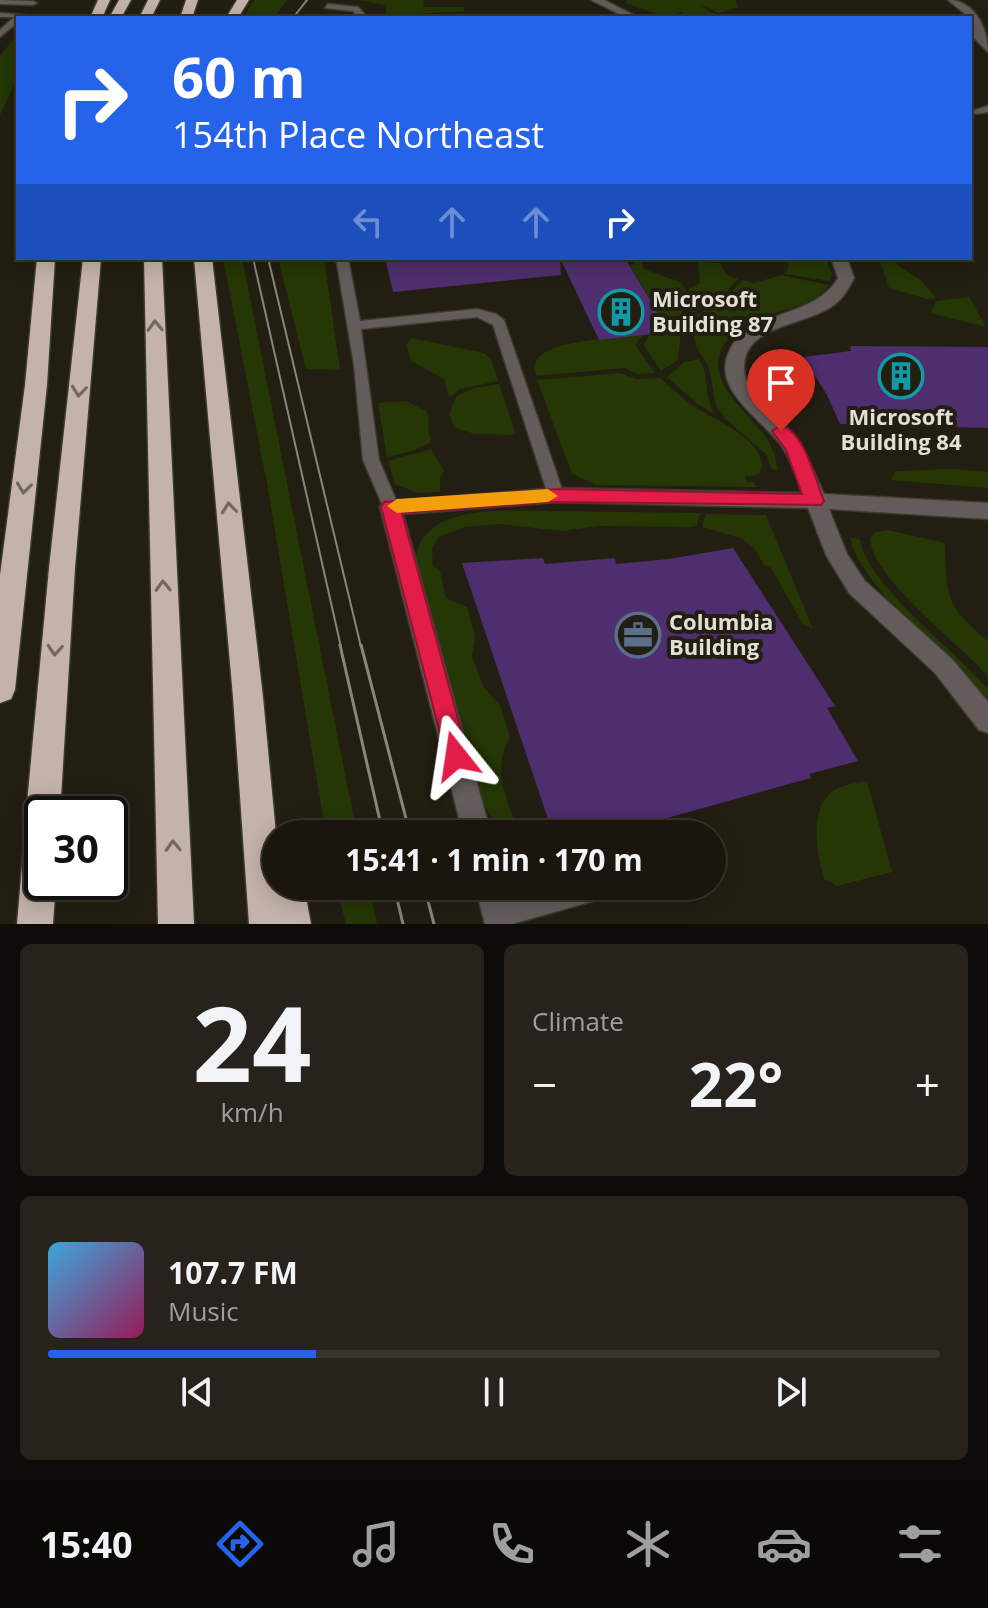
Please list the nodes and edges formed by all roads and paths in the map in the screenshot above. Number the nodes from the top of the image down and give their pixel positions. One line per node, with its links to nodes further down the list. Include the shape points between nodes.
1 (243, 0): 7 (highway)
2 (596, 0): 10 (street)
3 (953, 0): 13 (street, via 976,19 979,38)
4 (2, 1): 5 (lane)
5 (34, 1): 8 (lane)
6 (330, 3): 9 (lane)
7 (225, 15)
8 (20, 16)
9 (363, 16)
10 (631, 16)
11 (16, 20): 12 (lane)
12 (0, 35)
13 (988, 49)
14 (988, 109): 15 (lane)
15 (976, 111)
16 (46, 260): 27 (highway, one-way to 27)
17 (92, 260): 30 (highway, one-way to 30)
18 (153, 260): 39 (highway, one-way to 18)
19 (203, 260): 28 (highway, one-way to 19)
20 (342, 260): 22 (lane)
21 (840, 260): 24 (street, via 846,278 836,295 746,338 735,356 734,373 741,389 794,449)
22 (354, 326): 23 (lane, via 477,313 499,323); 25 (lane, via 371,460)
23 (556, 495): 24 (street); 25 (street)
24 (815, 501): 26 (street); 29 (street, via 856,586 954,678)
25 (391, 507): 32 (street)
26 (988, 511)
27 (0, 690)
28 (248, 697): 31 (highway); 40 (highway)
29 (988, 722)
30 (44, 796)
31 (273, 820)
32 (473, 820)
33 (37, 900): 38 (highway)
34 (289, 900): 41 (highway)
35 (494, 900): 37 (street)
36 (561, 900): 37 (lane)
37 (499, 920)
38 (35, 924)
39 (176, 924)
40 (267, 924)
41 (293, 924)

